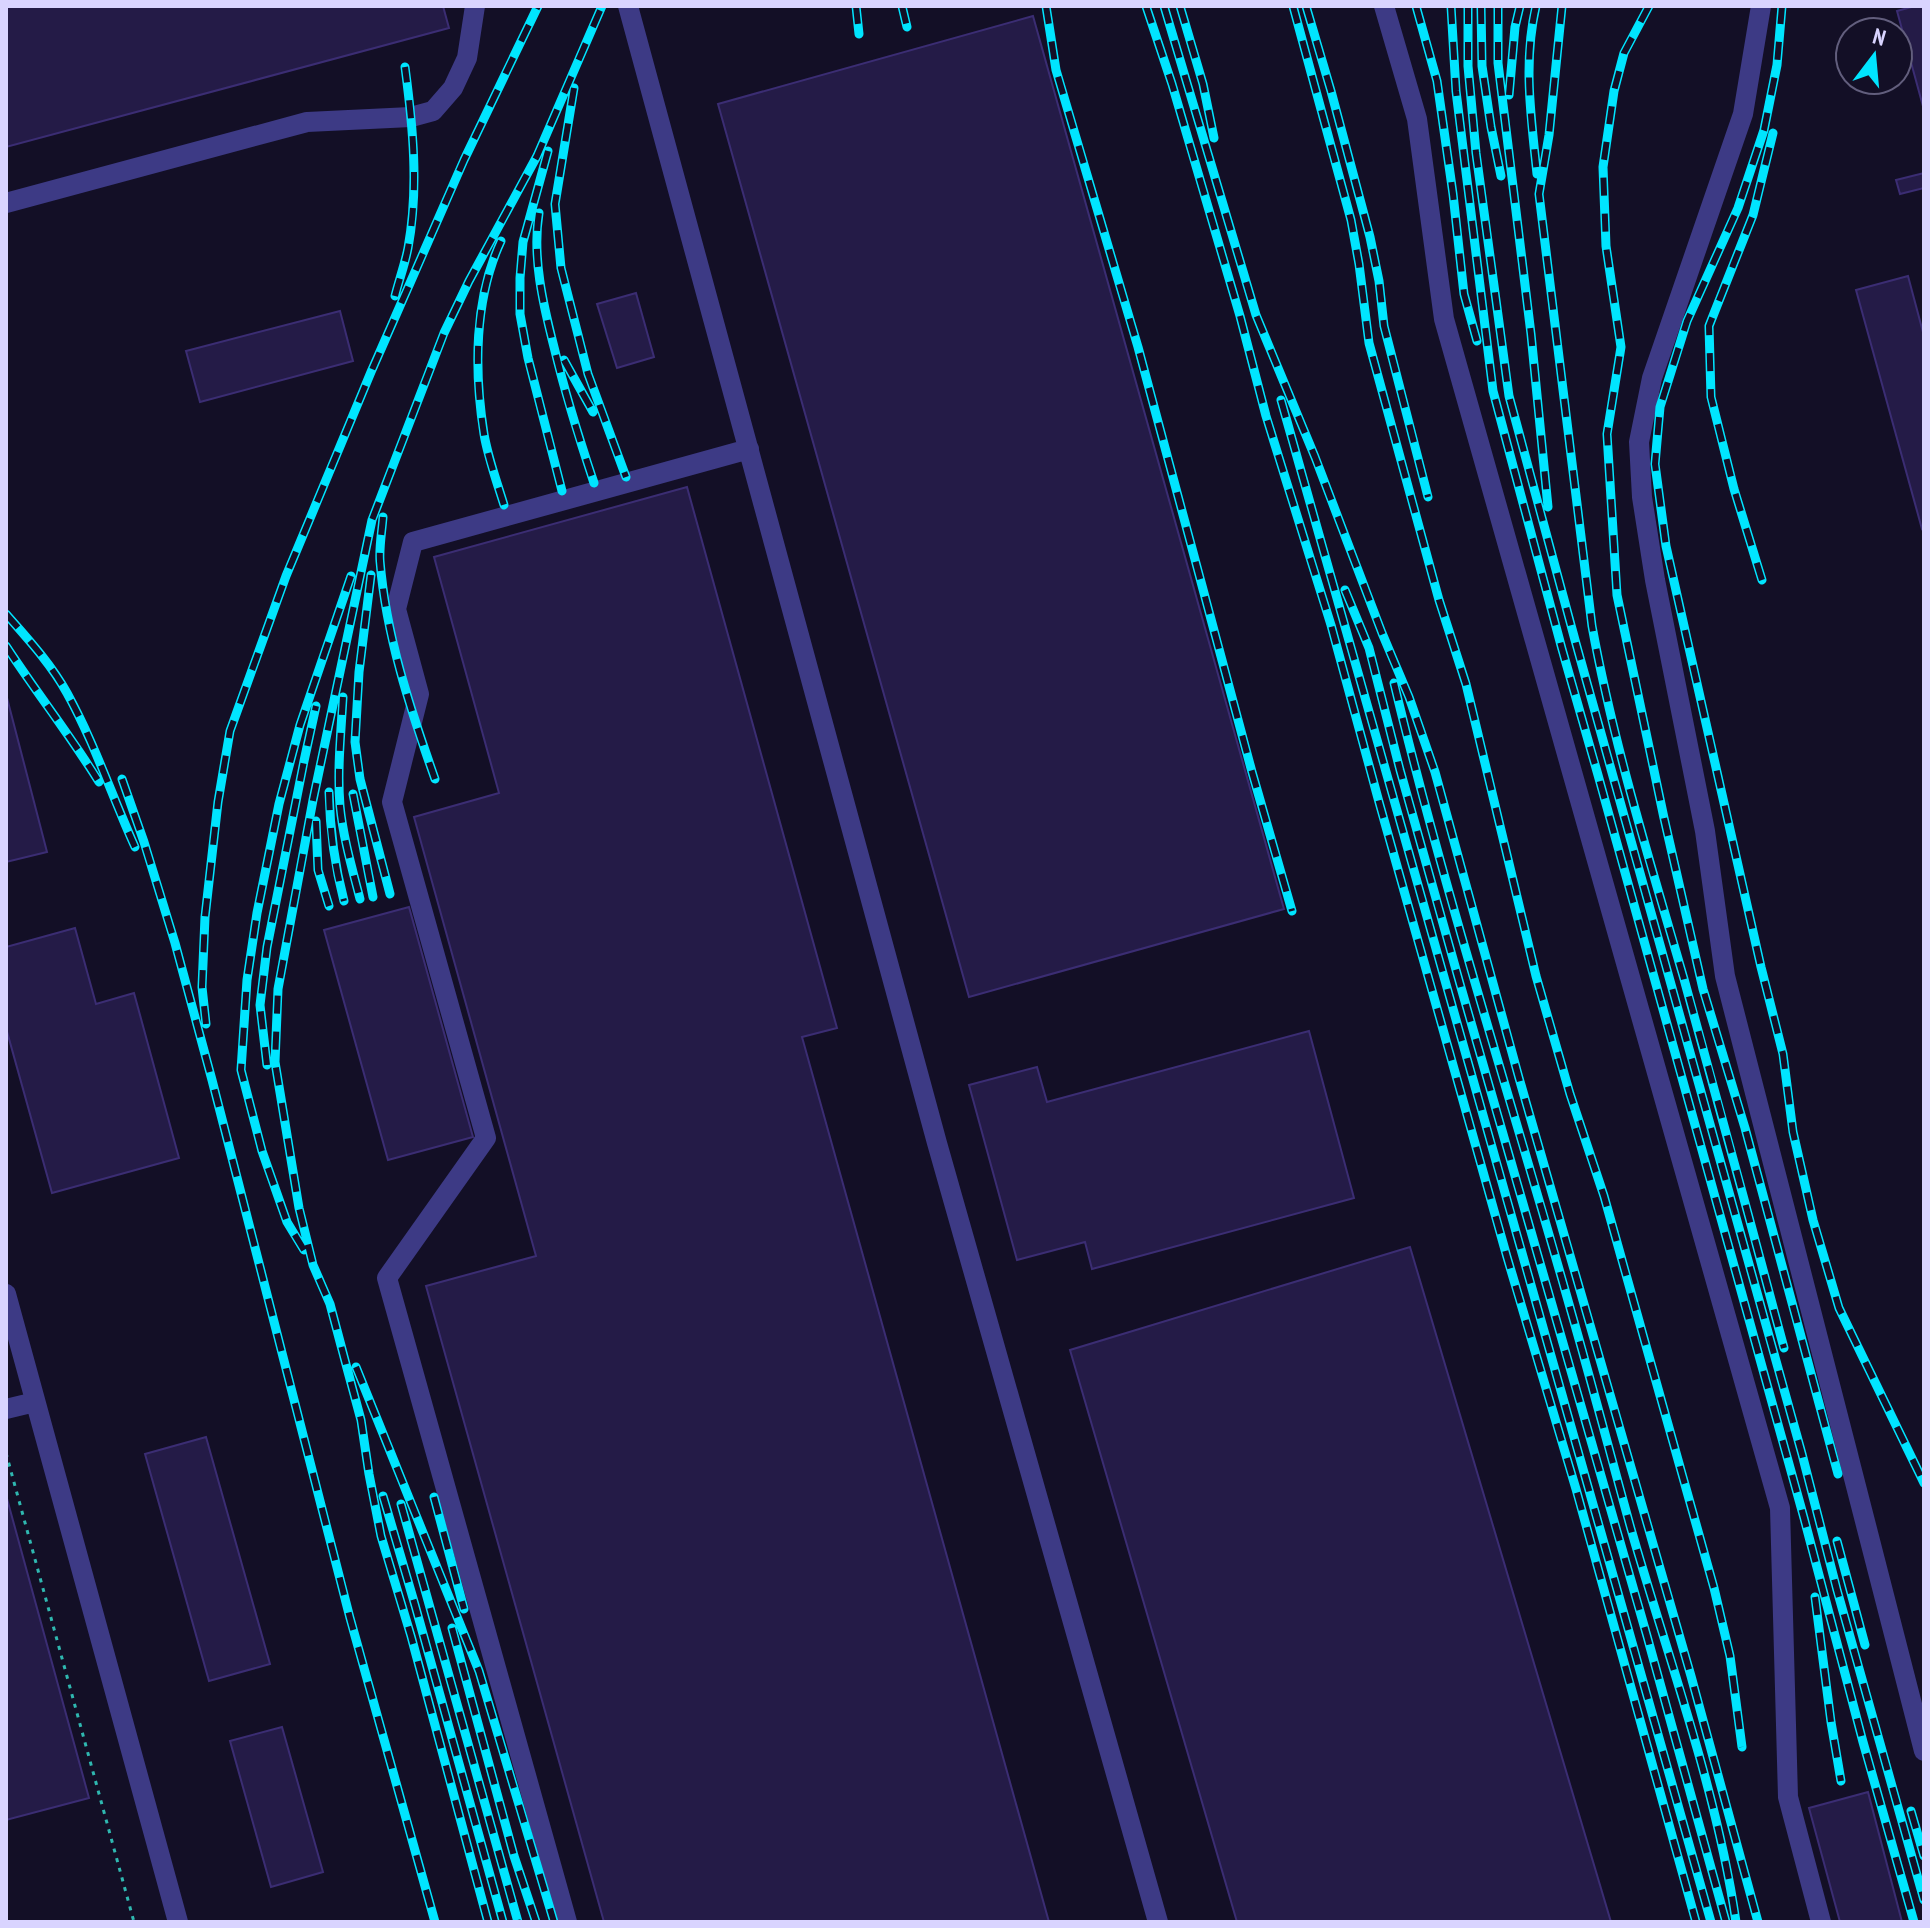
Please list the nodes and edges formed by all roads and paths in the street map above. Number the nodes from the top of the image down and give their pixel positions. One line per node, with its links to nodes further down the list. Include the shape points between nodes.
1 (475, 6): 5 (lane, via 467,58 453,88 433,111 411,117 307,122)
2 (628, 6): 6 (lane)
3 (1384, 6): 16 (lane, via 1417,119 1444,319 1780,1508 1788,1797)
4 (1761, 6): 11 (lane, via 1743,114 1652,378 1639,442 1642,497 1705,831 1725,976)
5 (6, 203)
6 (749, 449): 14 (lane, via 413,542 396,609 419,694 392,802 486,1138 387,1278); 15 (lane, via 937,1143)
7 (6, 1294): 8 (lane)
8 (35, 1402): 9 (lane); 13 (lane)
9 (6, 1409)
10 (6, 1453): 12 (path)
11 (1924, 1751)
12 (134, 1922)
13 (178, 1922)
14 (567, 1922)
15 (1158, 1922)
16 (1821, 1922)

